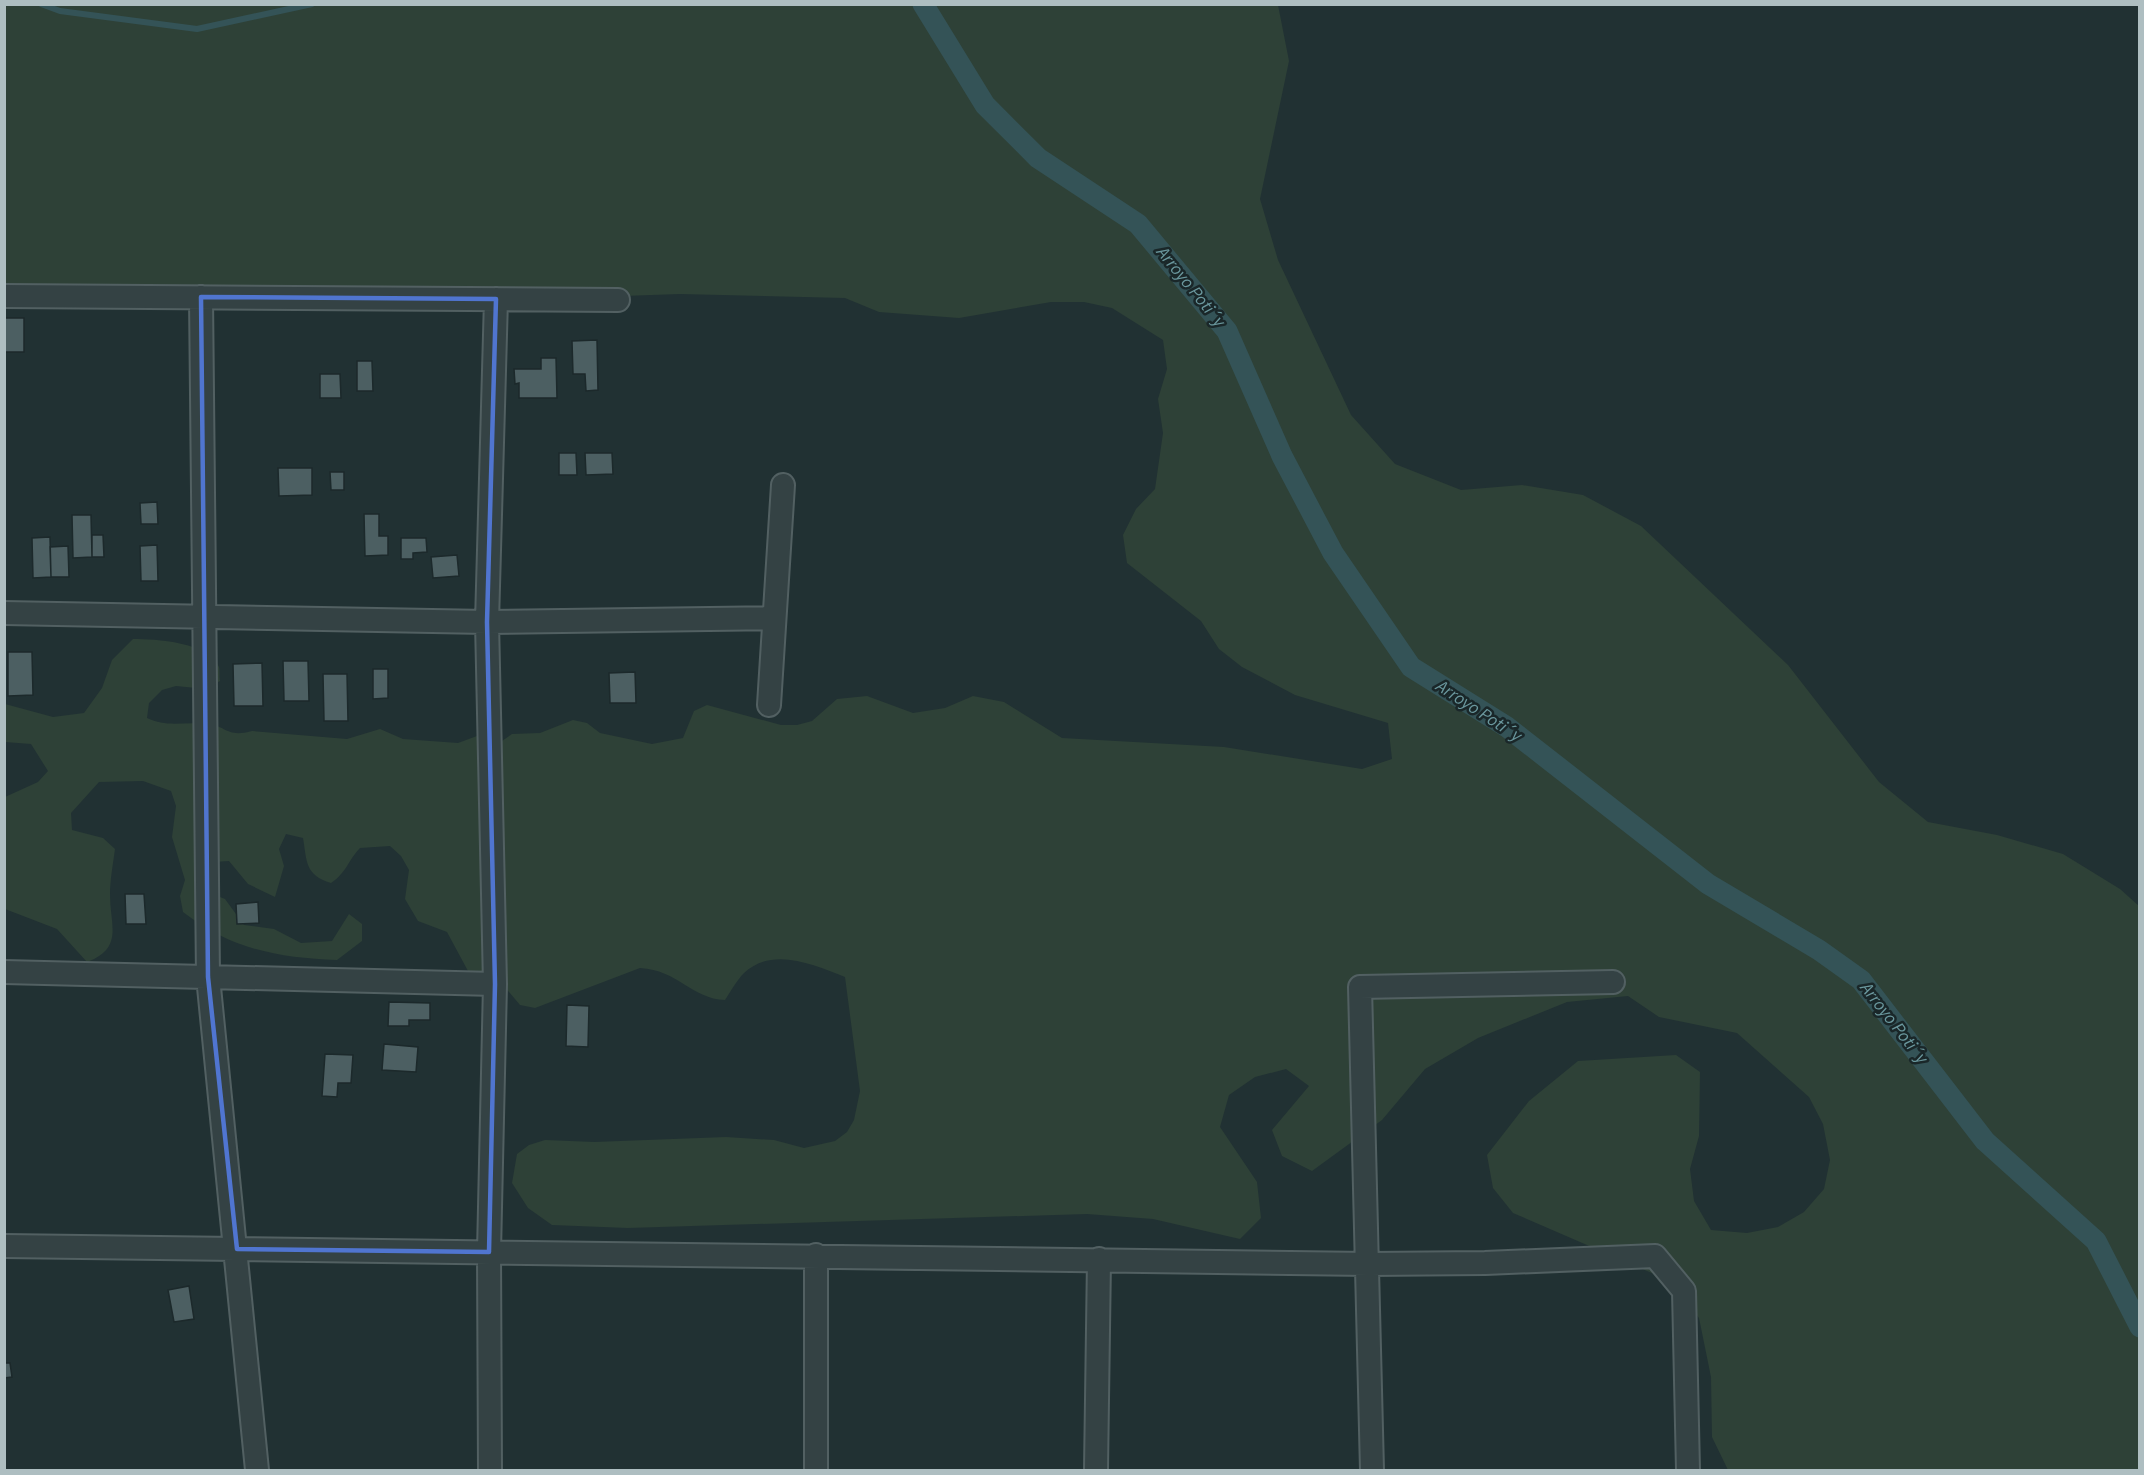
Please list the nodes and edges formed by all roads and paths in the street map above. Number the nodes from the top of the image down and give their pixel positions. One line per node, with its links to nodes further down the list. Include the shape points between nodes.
1 (4, 296): 2 (street)
2 (201, 297): 3 (street); 7 (street)
3 (496, 299): 4 (street); 9 (street)
4 (618, 300)
5 (783, 485): 8 (street)
6 (4, 613): 7 (street)
7 (204, 617): 9 (street); 12 (street)
8 (774, 618): 9 (street); 10 (street)
9 (487, 622): 14 (street)
10 (769, 705)
11 (4, 972): 12 (street)
12 (208, 977): 14 (street); 16 (street)
13 (1613, 982): 20 (street, via 1360,987)
14 (495, 984): 17 (street)
15 (4, 1246): 16 (street)
16 (237, 1249): 17 (street); 21 (street)
17 (489, 1252): 18 (street); 22 (street)
18 (816, 1255): 19 (street); 23 (street)
19 (1099, 1259): 20 (street); 24 (street)
20 (1369, 1264): 25 (street); 26 (street, via 1655,1256 1684,1291)
21 (257, 1470)
22 (489, 1470)
23 (816, 1470)
24 (1096, 1470)
25 (1372, 1470)
26 (1688, 1470)

